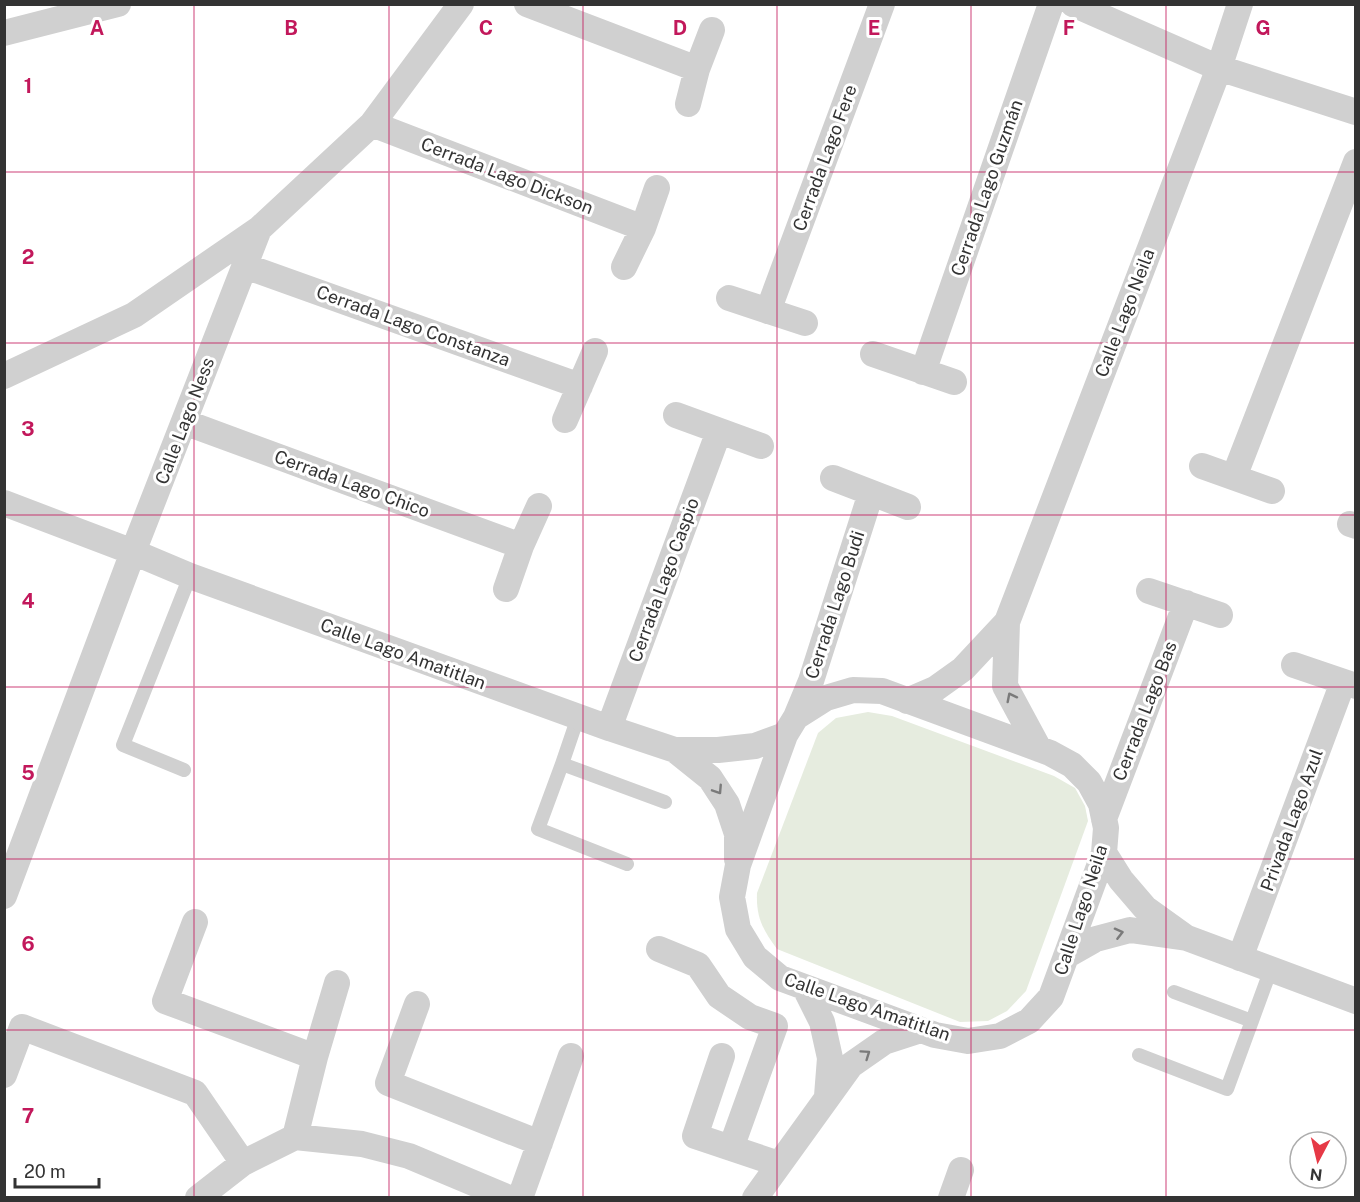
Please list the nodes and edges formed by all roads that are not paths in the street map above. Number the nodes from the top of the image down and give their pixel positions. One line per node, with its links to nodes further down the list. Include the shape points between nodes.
1 (118, 4): 9 (street)
2 (461, 4): 14 (street, Calle Lago Ness)
3 (527, 4): 11 (street)
4 (882, 4): 22 (street, Cerrada Lago Fere)
5 (1051, 4): 26 (street, Cerrada Lago Guzmán)
6 (1073, 4): 10 (street)
7 (1240, 4): 10 (street, Calle Lago Neila)
8 (712, 30): 11 (street)
9 (4, 33)
10 (1219, 68): 13 (street); 50 (street, Calle Lago Neila)
11 (698, 69): 12 (street)
12 (687, 104)
13 (1356, 112)
14 (372, 124): 17 (street, Cerrada Lago Dickson); 18 (street, Calle Lago Ness)
15 (1356, 162): 36 (street)
16 (657, 188): 17 (street)
17 (643, 228): 20 (street)
18 (259, 229): 19 (street, Calle Lago Ness); 27 (street, via 134,315)
19 (245, 267): 29 (street, Cerrada Lago Constanza); 32 (street, Calle Lago Ness)
20 (624, 267)
21 (729, 298): 22 (street)
22 (768, 311): 23 (street)
23 (805, 323)
24 (595, 351): 29 (street)
25 (873, 354): 26 (street)
26 (922, 372): 28 (street)
27 (4, 376)
28 (954, 382)
29 (580, 386): 31 (street)
30 (676, 415): 33 (street)
31 (566, 420)
32 (184, 422): 43 (street, Cerrada Lago Chico); 44 (street, Calle Lago Ness)
33 (719, 431): 34 (street); 56 (street, Cerrada Lago Caspio)
34 (761, 446)
35 (1202, 466): 36 (street)
36 (1234, 477): 38 (street)
37 (833, 478): 39 (street)
38 (1272, 491)
39 (871, 493): 42 (street); 55 (street, Cerrada Lago Budi, via 811,681)
40 (4, 503): 44 (street, Calle Lago Amatitlan)
41 (539, 506): 43 (street)
42 (908, 507)
43 (521, 546): 46 (street)
44 (133, 552): 45 (street, Calle Lago Amatitlan); 66 (street, Calle Lago Ness)
45 (190, 576): 54 (street, Calle Lago Amatitlan); 60 (lane, via 123,745)
46 (506, 589)
47 (1149, 591): 48 (street)
48 (1186, 603): 49 (street); 62 (street, Cerrada Lago Bas)
49 (1220, 615)
50 (1008, 622): 53 (street, via 963,669); 57 (street, one-way to 50, via 1005,686)
51 (1294, 665): 52 (street)
52 (1349, 684): 71 (street, Privada Lago Azul)
53 (907, 701): 55 (street, via 882,691 853,690 826,698); 57 (street, Calle Lago Neila)
54 (578, 717): 56 (street, Calle Lago Amatitlan); 59 (lane)
55 (791, 726): 58 (street, via 755,746); 65 (street, Calle Lago Amatitlan)
56 (609, 728): 58 (street, Calle Lago Amatitlan)
57 (1039, 749): 62 (street, Calle Lago Neila, via 1072,765 1089,782)
58 (675, 750): 65 (street, one-way to 65, via 710,778 727,804 736,834)
59 (562, 764): 61 (lane); 64 (lane, via 538,829)
60 (184, 770)
61 (665, 802)
62 (1104, 819): 63 (street, Calle Lago Neila)
63 (1104, 853): 68 (street, via 1145,908); 70 (street, Calle Lago Neila)
64 (627, 864)
65 (738, 865): 74 (street, Calle Lago Amatitlan, via 732,897 738,929 755,957 780,978)
66 (4, 896)
67 (195, 922): 84 (street, via 165,1001)
68 (1187, 938): 70 (street, one-way to 68, via 1096,939 1130,930); 71 (street)
69 (659, 949): 89 (street, via 698,965 719,996 750,1017 775,1026)
70 (1066, 956): 80 (street, Calle Lago Neila, via 1051,997 1029,1021)
71 (1240, 958): 72 (street)
72 (1271, 969): 76 (street); 78 (lane)
73 (337, 984): 84 (street)
74 (805, 988): 79 (street, Calle Lago Amatitlan); 86 (street, via 822,1022 830,1058)
75 (1174, 992): 78 (lane)
76 (1356, 1001)
77 (417, 1004): 88 (street, via 388,1083)
78 (1252, 1021): 81 (lane, via 1227,1089)
79 (921, 1030): 80 (street, Calle Lago Amatitlan, via 968,1041); 86 (street, one-way to 79, via 851,1065 884,1042)
80 (1000, 1036)
81 (1139, 1055)
82 (571, 1056): 88 (street)
83 (722, 1056): 89 (street, via 695,1137)
84 (315, 1057): 87 (street)
85 (4, 1075): 90 (street, via 22,1027 195,1093)
86 (827, 1096): 91 (street)
87 (295, 1137): 90 (street); 94 (street, via 362,1144 410,1156)
88 (540, 1143): 95 (street)
89 (731, 1148): 91 (street)
90 (243, 1163): 93 (street)
91 (779, 1164): 96 (street)
92 (961, 1170): 97 (street)
93 (198, 1197)
94 (509, 1197)
95 (520, 1197)
96 (755, 1197)
97 (951, 1197)

